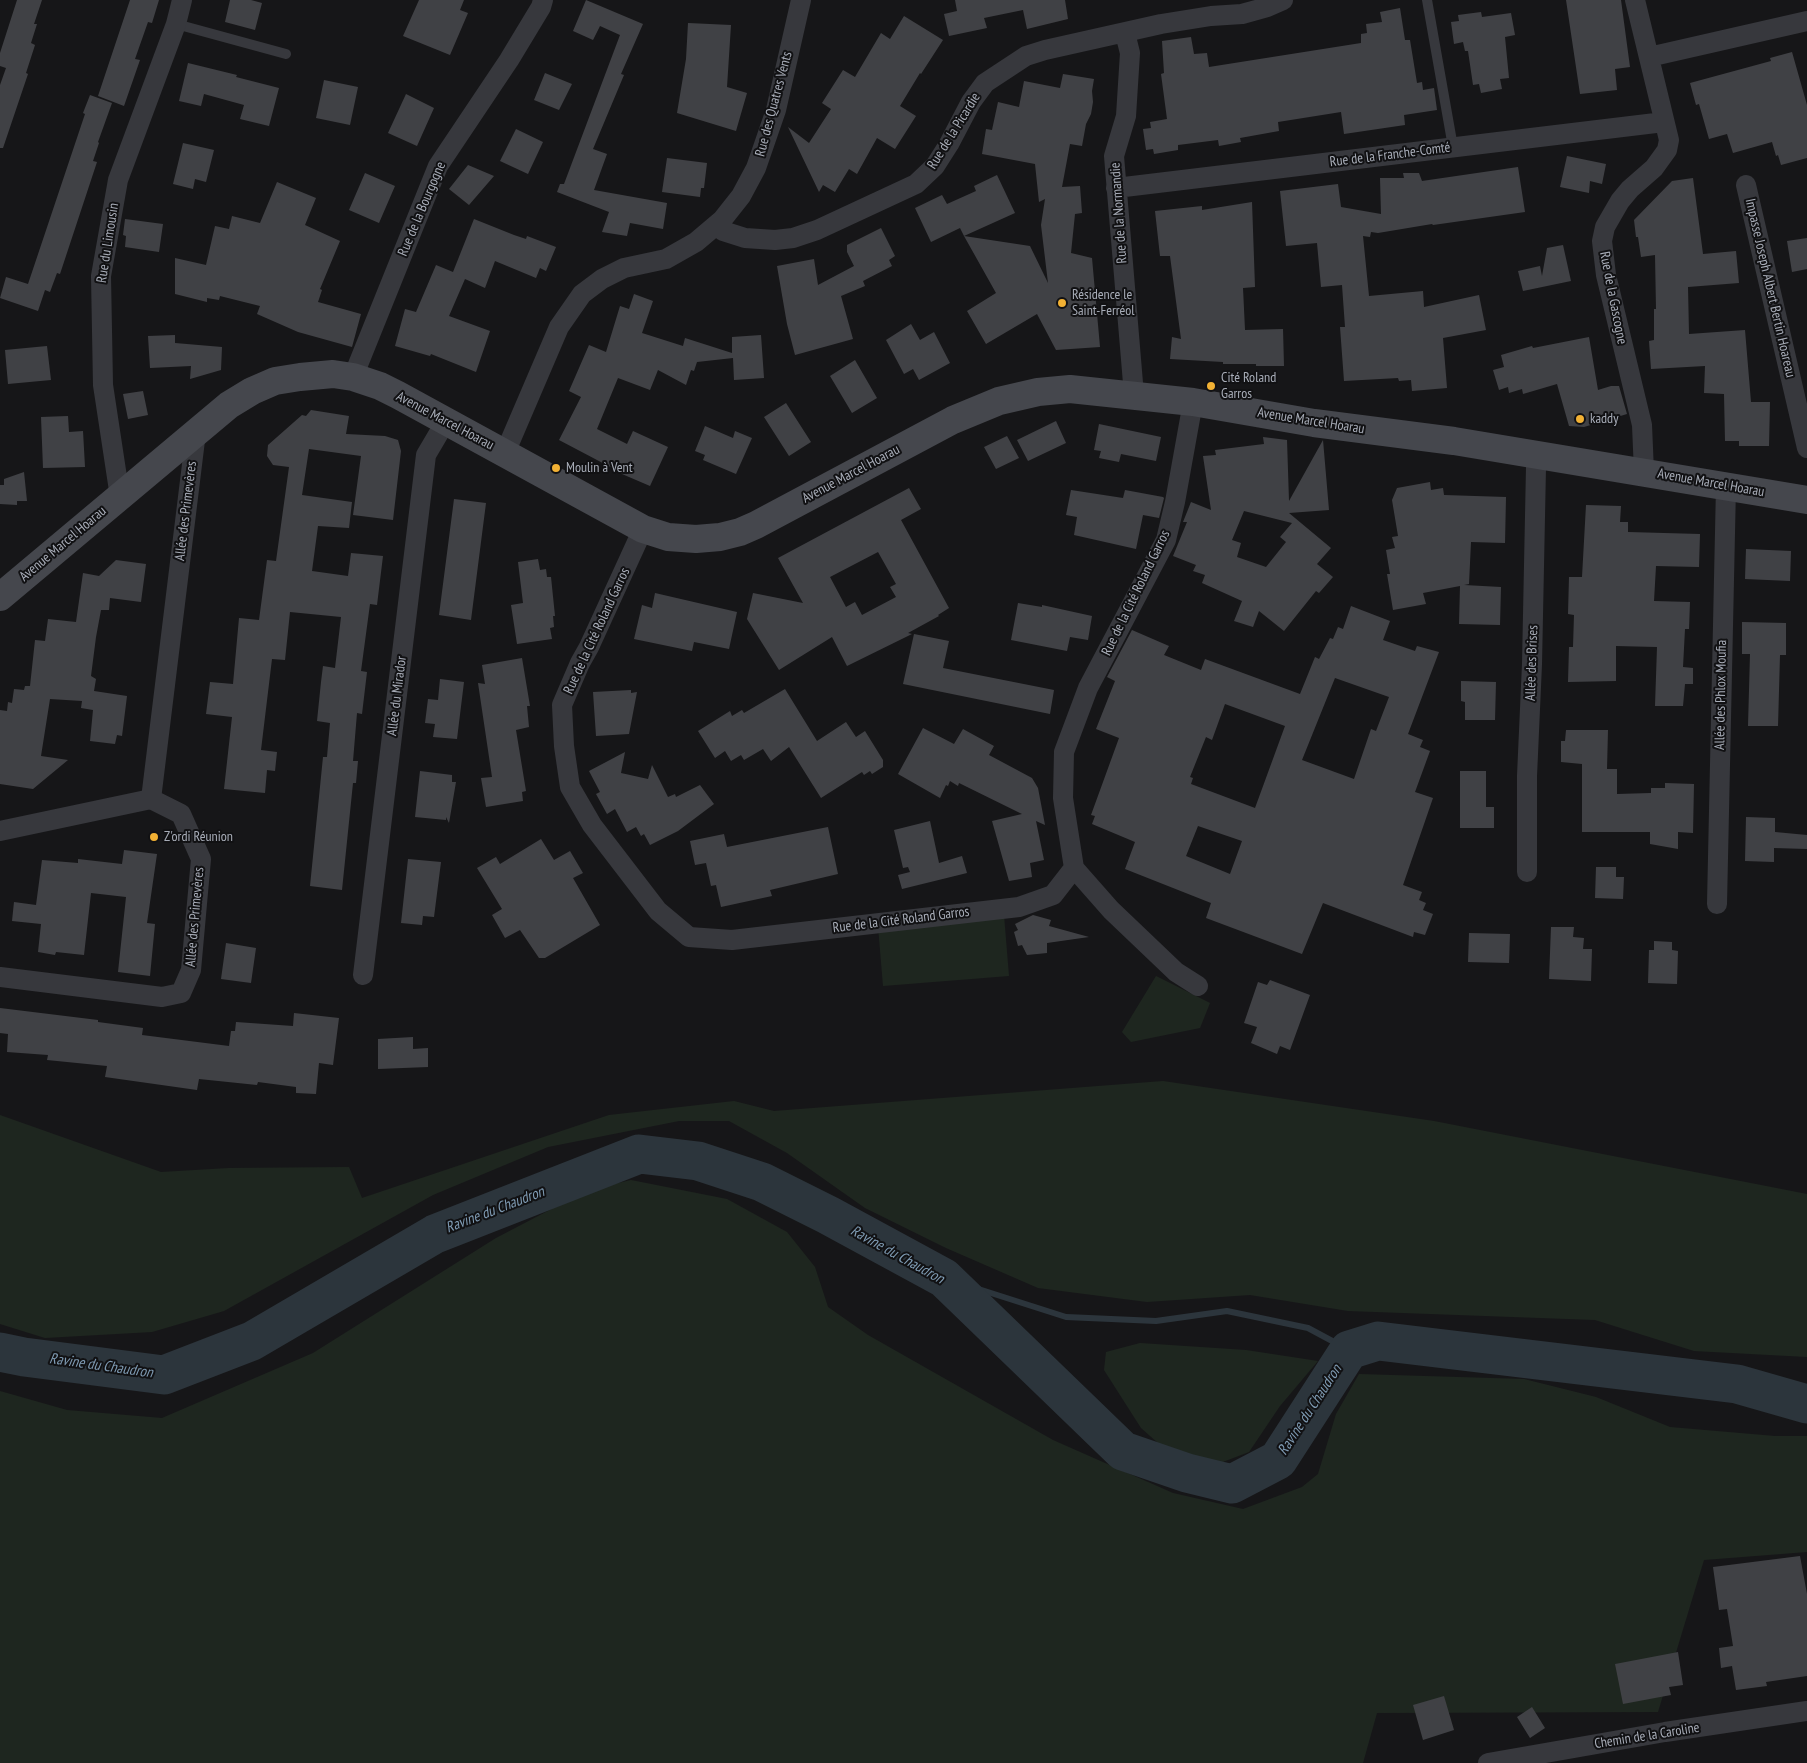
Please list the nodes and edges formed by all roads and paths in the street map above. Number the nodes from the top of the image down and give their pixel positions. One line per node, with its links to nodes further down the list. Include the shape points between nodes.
1 (182, 0): 8 (street, Rue du Limousin)
2 (543, 0): 17 (street, Rue de la Bourgogne, via 509,60 438,166)
3 (801, 0): 16 (street, Rue des Quatres Vents, via 776,110 756,168 741,196)
4 (1283, 0): 9 (street, Rue de la Picardie, via 1242,14 1161,24)
5 (1427, 0): 13 (lane)
6 (1636, 0): 11 (street, Rue de la Gascogne)
7 (1807, 21): 11 (street)
8 (176, 24): 10 (lane); 27 (street, Rue du Limousin, via 118,180 101,276 103,385)
9 (1126, 33): 15 (street, Rue de la Normandie, via 1130,53 1126,116 1114,156); 16 (street, Rue de la Picardie, via 1045,50 1026,56 998,73 970,102 935,166 916,184 892,196 793,238 744,238 723,231)
10 (286, 54)
11 (1649, 56): 12 (street, Rue de la Gascogne)
12 (1664, 122): 13 (street, Rue de la Franche-Comté); 25 (street, Rue de la Gascogne, via 1669,140 1667,150 1654,168 1620,201 1605,227 1602,241 1606,275 1642,425)
13 (1453, 147): 15 (street, Rue de la Franche-Comté)
14 (1746, 185): 22 (street, Impasse Joseph Albert Bertin Hoareau)
15 (1116, 188): 18 (street, Rue de la Normandie)
16 (718, 224): 23 (street, Rue des Quatres Vents, via 696,242 666,259 624,268 582,294 559,327)
17 (353, 377): 20 (main road, Avenue Marcel Hoarau, via 392,392); 21 (main road, Avenue Marcel Hoarau, via 333,374 300,376 275,382 229,405)
18 (1134, 395): 19 (main road, Avenue Marcel Hoarau); 29 (main road, Avenue Marcel Hoarau, via 1070,389 1000,400 953,420 740,532 696,539 668,538)
19 (1193, 402): 24 (main road, Avenue Marcel Hoarau, via 1314,423); 33 (street, Rue de la Cité Roland Garros, via 1176,502 1166,540 1088,688 1064,752 1063,798)
20 (446, 422): 23 (main road, Avenue Marcel Hoarau); 36 (street, Allée du Mirador, via 426,454)
21 (196, 432): 27 (main road, Avenue Marcel Hoarau); 31 (street, Allée des Primevères)
22 (1807, 448)
23 (505, 453): 29 (main road, Avenue Marcel Hoarau)
24 (1538, 454): 25 (main road, Avenue Marcel Hoarau); 34 (street, Allée des Brises)
25 (1644, 472): 26 (main road, Avenue Marcel Hoarau)
26 (1726, 486): 28 (main road, Avenue Marcel Hoarau); 35 (street, Allée des Phlox Moufia)
27 (120, 497): 30 (main road, Avenue Marcel Hoarau)
28 (1807, 500)
29 (643, 530): 33 (street, Rue de la Cité Roland Garros, via 562,705 564,746 570,787 592,825 658,911 689,937 732,940 1019,907 1053,895)
30 (0, 597)
31 (151, 799): 32 (street); 37 (street, Allée des Primevères, via 182,814 200,859 191,970 181,993 162,997)
32 (0, 831)
33 (1074, 868): 38 (street, via 1111,910 1176,972)
34 (1526, 872)
35 (1716, 904)
36 (363, 975)
37 (0, 977)
38 (1198, 986)
39 (1807, 1710): 40 (street, Chemin de la Caroline)
40 (1488, 1763)

